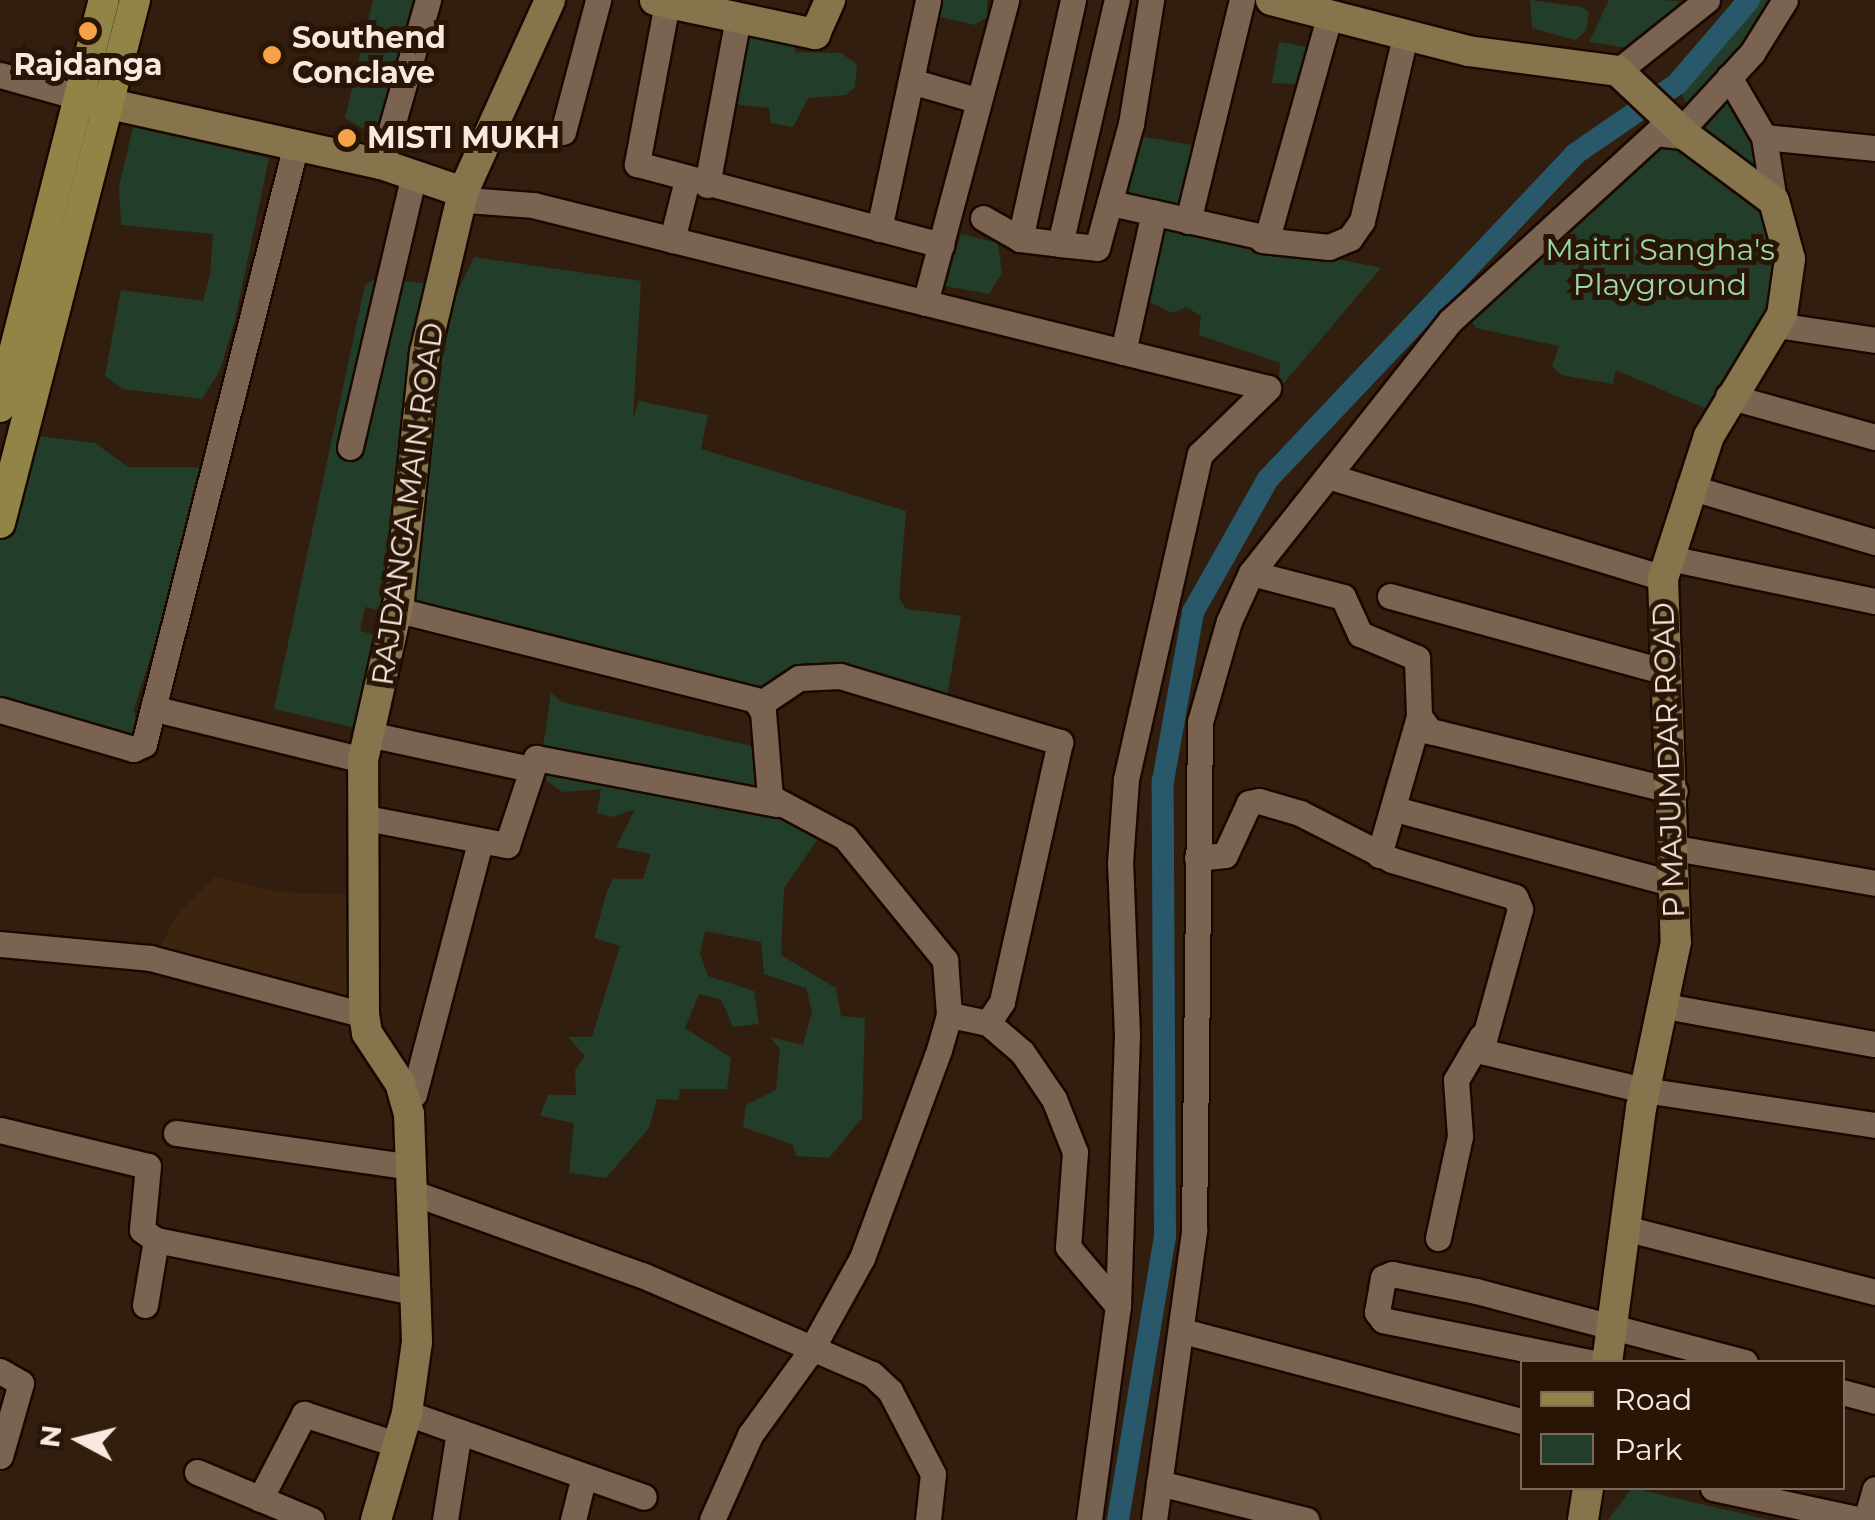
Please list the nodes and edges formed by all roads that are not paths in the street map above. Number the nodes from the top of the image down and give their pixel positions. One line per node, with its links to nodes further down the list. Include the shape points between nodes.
1 (104, 0): 24 (main road)
2 (135, 0): 26 (main road)
3 (428, 0): 32 (street)
4 (550, 0): 35 (street, RAJDANGA MAIN ROAD)
5 (598, 0): 28 (street)
6 (830, 0): 17 (street, via 815,34)
7 (928, 0): 23 (street)
8 (1006, 0): 25 (street)
9 (1073, 0): 42 (street)
10 (1117, 0): 45 (street)
11 (1151, 0): 37 (street)
12 (1242, 0): 40 (street)
13 (1271, 0): 18 (street)
14 (1706, 0): 20 (street)
15 (1786, 0): 22 (street)
16 (661, 1): 17 (street); 34 (street, via 637,164)
17 (738, 17): 34 (street)
18 (1329, 18): 19 (street); 44 (street, via 1270,234)
19 (1405, 36): 20 (street); 44 (street, via 1362,221 1350,238 1329,247)
20 (1621, 72): 27 (street)
21 (0, 74): 24 (street)
22 (1728, 77): 27 (street); 29 (street)
23 (911, 81): 25 (street); 41 (street)
24 (79, 96): 26 (street); 52 (main road)
25 (976, 100): 46 (street)
26 (109, 104): 30 (street); 57 (main road)
27 (1682, 131): 36 (street); 55 (street, via 1656,133 1450,322)
28 (563, 132)
29 (1764, 137): 31 (street); 36 (street)
30 (296, 144): 32 (street); 66 (street)
31 (1875, 148)
32 (381, 164): 33 (street)
33 (414, 175): 35 (street); 54 (street)
34 (697, 183): 41 (street); 43 (street)
35 (464, 196): 43 (street, via 533,205); 63 (street, RAJDANGA MAIN ROAD, via 425,354)
36 (1774, 201): 48 (street, P MAJUMDAR ROAD, via 1790,272)
37 (1112, 202): 38 (street); 45 (street, via 1097,248)
38 (1154, 212): 40 (street); 50 (street)
39 (983, 218): 42 (street)
40 (1188, 221): 44 (street)
41 (879, 230): 46 (street)
42 (1020, 239): 45 (street)
43 (672, 240): 47 (street)
44 (1262, 240)
45 (1060, 244)
46 (941, 245): 47 (street)
47 (926, 303): 50 (street)
48 (1777, 325): 49 (street); 51 (street, P MAJUMDAR ROAD)
49 (1875, 340)
50 (1123, 352): 100 (street, via 1268,388 1200,454 1126,779)
51 (1728, 396): 53 (street); 56 (street, P MAJUMDAR ROAD)
52 (0, 407)
53 (1875, 437)
54 (350, 447)
55 (1328, 476): 59 (street); 60 (street)
56 (1689, 487): 58 (street); 59 (street, P MAJUMDAR ROAD)
57 (0, 524)
58 (1875, 542)
59 (1666, 568): 62 (street); 64 (street, P MAJUMDAR ROAD)
60 (1251, 574): 68 (street, via 1343,597 1360,634 1418,658); 78 (street, via 1205,690)
61 (1390, 596): 64 (street)
62 (1875, 602)
63 (398, 610): 65 (street); 69 (street, RAJDANGA MAIN ROAD)
64 (1662, 671): 71 (street, P MAJUMDAR ROAD)
65 (760, 704): 72 (street, via 766,790); 85 (street, via 799,678 840,676 1060,742 1002,1002)
66 (156, 709): 67 (street, via 144,744 134,749); 69 (street)
67 (0, 710)
68 (1419, 716): 71 (street, via 1442,736); 73 (street)
69 (368, 748): 70 (street); 74 (street, RAJDANGA MAIN ROAD)
70 (530, 769): 72 (street, via 536,758); 75 (street, via 507,845)
71 (1674, 791): 76 (street, P MAJUMDAR ROAD)
72 (777, 804): 84 (street, via 846,837 938,945 949,979)
73 (1395, 809): 77 (street); 80 (street)
74 (361, 817): 75 (street); 83 (street, RAJDANGA MAIN ROAD)
75 (480, 842): 89 (street, via 414,1094)
76 (1675, 848): 79 (street); 80 (street, P MAJUMDAR ROAD)
77 (1379, 855): 78 (street, via 1300,814 1253,800 1228,852); 86 (street, via 1520,902)
78 (1197, 858): 102 (street, via 1194,1230)
79 (1875, 883)
80 (1675, 884): 82 (street, P MAJUMDAR ROAD, via 1675,952)
81 (0, 944): 83 (street, via 150,958)
82 (1665, 1006): 87 (street); 88 (street, P MAJUMDAR ROAD)
83 (364, 1015): 89 (street, RAJDANGA MAIN ROAD, via 366,1033)
84 (949, 1015): 85 (street); 103 (street, via 862,1258)
85 (988, 1022): 100 (street, via 1022,1052 1054,1099 1076,1152 1068,1248)
86 (1481, 1038): 88 (street, via 1488,1054); 95 (street, via 1456,1080 1460,1136)
87 (1875, 1044)
88 (1644, 1090): 90 (street); 94 (street, P MAJUMDAR ROAD)
89 (405, 1095): 93 (street, RAJDANGA MAIN ROAD)
90 (1875, 1125)
91 (0, 1130): 96 (street, via 148,1166 142,1230)
92 (176, 1133): 93 (street)
93 (412, 1180): 97 (street, RAJDANGA MAIN ROAD); 103 (street)
94 (1628, 1229): 98 (street); 101 (street, P MAJUMDAR ROAD)
95 (1438, 1238)
96 (156, 1240): 97 (street); 99 (street)
97 (415, 1292): 110 (street, RAJDANGA MAIN ROAD, via 417,1342)
98 (1875, 1292)
99 (145, 1305)
100 (1118, 1306): 129 (street)
101 (1616, 1324): 104 (street, via 1426,1281 1383,1278 1377,1312 1382,1320); 105 (street, P MAJUMDAR ROAD); 106 (street)
102 (1183, 1331): 111 (street); 117 (street)
103 (810, 1352): 127 (street, via 750,1434); 128 (street, via 872,1374 890,1391 933,1474)
104 (1579, 1360)
105 (1608, 1360)
106 (1738, 1360)
107 (0, 1371): 114 (street, via 21,1383)
108 (1845, 1393): 109 (street)
109 (1875, 1401)
110 (406, 1413): 112 (street); 113 (street, RAJDANGA MAIN ROAD)
111 (1520, 1420)
112 (459, 1432): 116 (street); 125 (street)
113 (399, 1444): 122 (street, via 304,1414); 124 (street, RAJDANGA MAIN ROAD)
114 (0, 1456)
115 (196, 1472): 122 (street)
116 (584, 1476): 121 (street); 126 (street)
117 (1159, 1483): 130 (street); 131 (street)
118 (1875, 1489): 133 (street)
119 (1588, 1490): 132 (street)
120 (1722, 1490): 133 (street)
121 (644, 1497)
122 (260, 1499): 123 (street)
123 (311, 1520)
124 (376, 1520)
125 (445, 1520)
126 (573, 1520)
127 (712, 1520)
128 (928, 1520)
129 (1089, 1520)
130 (1154, 1520)
131 (1306, 1520)
132 (1583, 1520)
133 (1864, 1520)

